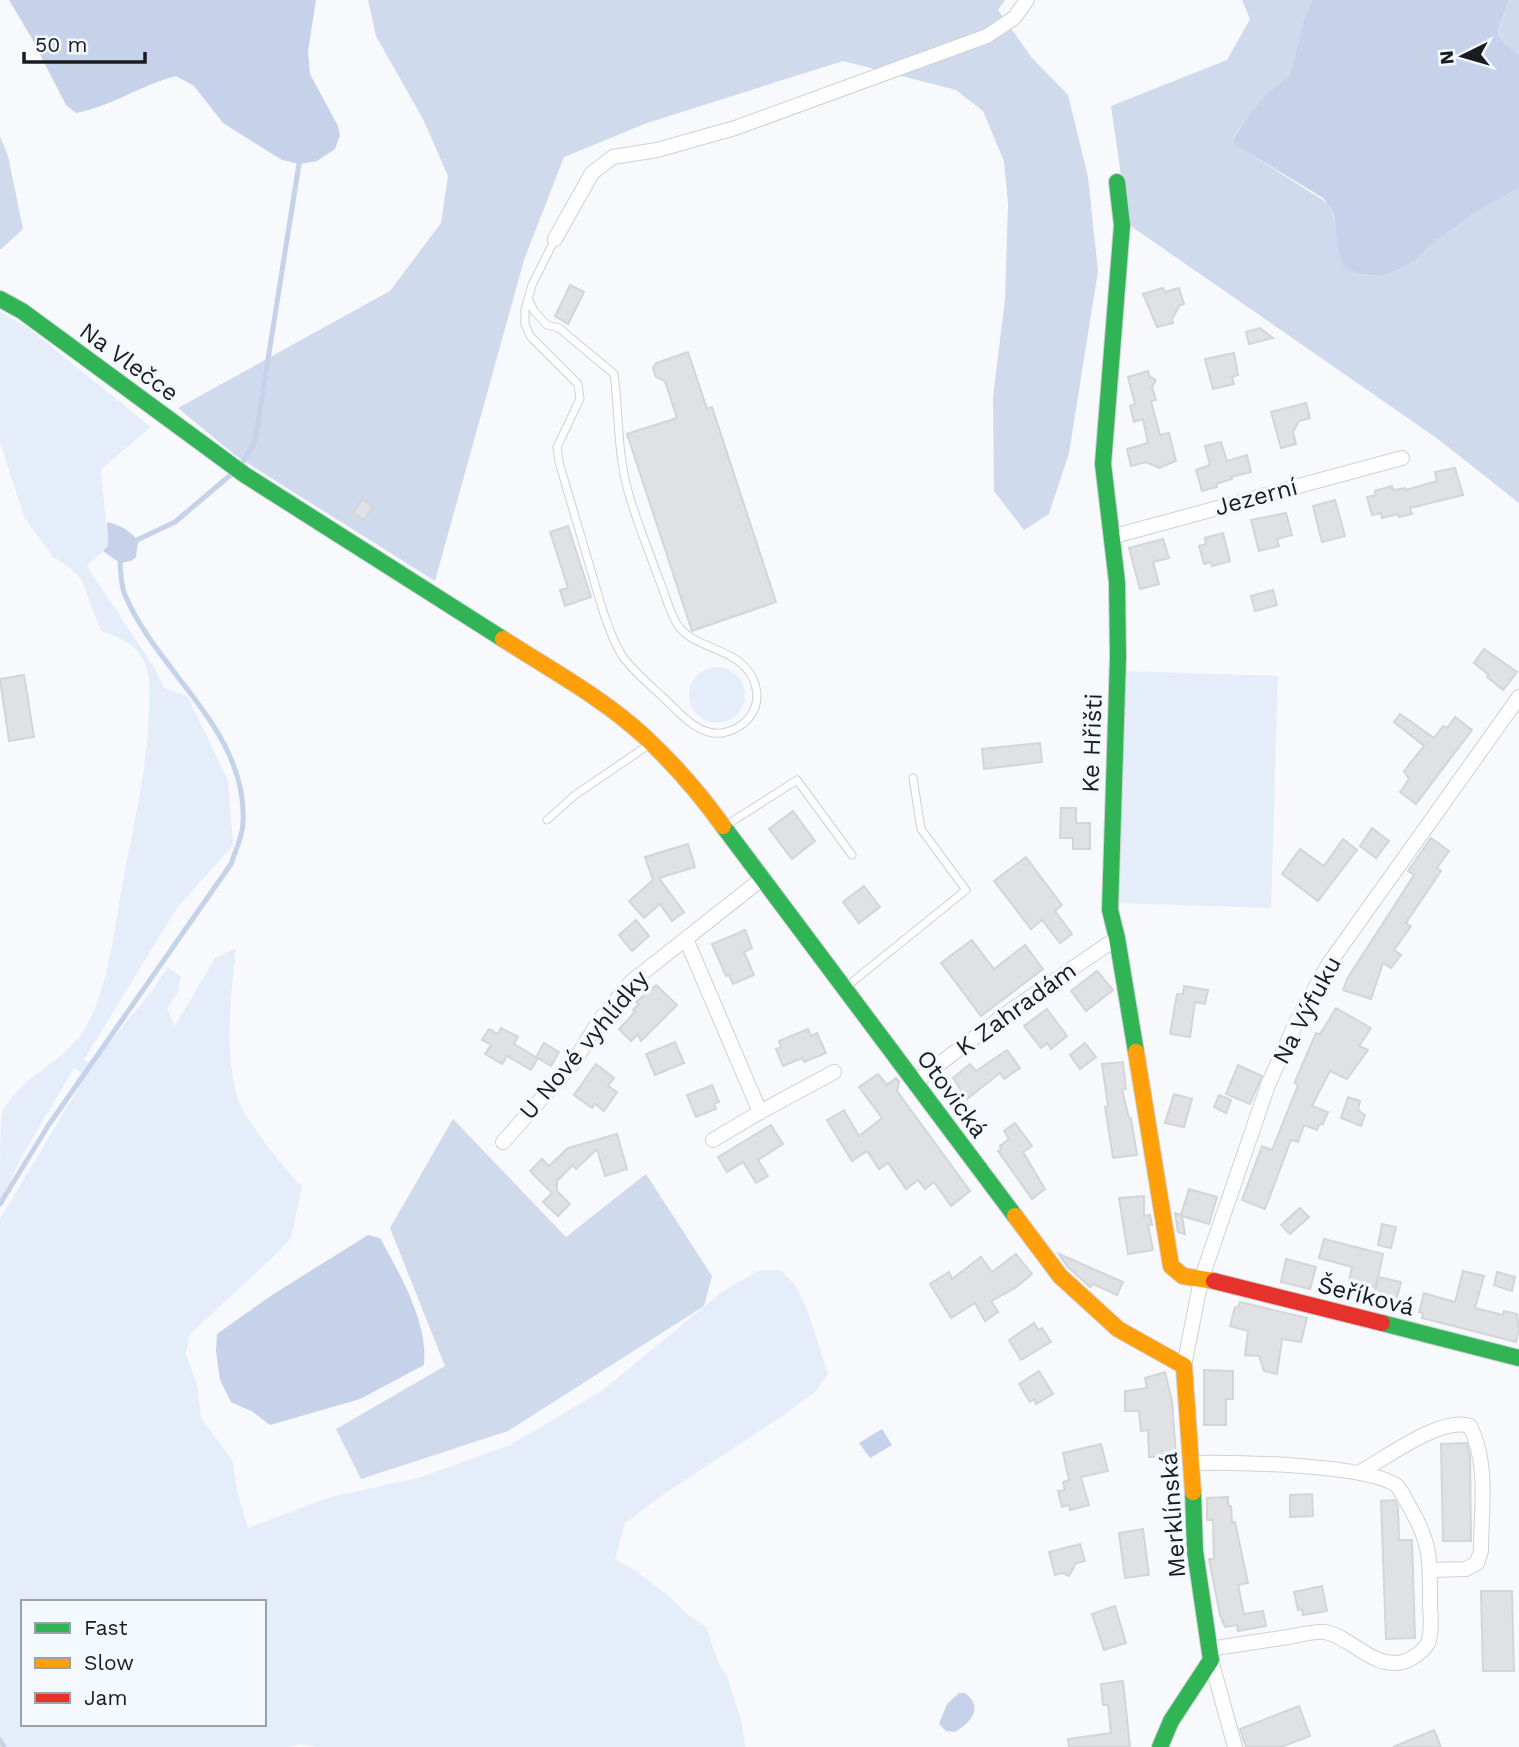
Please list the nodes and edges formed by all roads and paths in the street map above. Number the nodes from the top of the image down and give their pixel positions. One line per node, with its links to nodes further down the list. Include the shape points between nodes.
1 (1027, 0): 3 (street, via 1014,18 987,36 735,128 613,157 592,173)
2 (1117, 182): 7 (street, Ke Hřišti, via 1122,225 1103,464)
3 (555, 239): 4 (lane)
4 (528, 298): 4 (lane, via 547,325 559,328 614,374 625,480 670,609 678,626 738,662 750,673 756,688 757,704 751,717 730,731 706,732 686,720 622,656 608,625 559,462 557,447 580,399 578,384 530,336 525,324)
5 (0, 299): 9 (street, Na Vlečce, via 229,464 589,694)
6 (1402, 457): 7 (street, Jezerní)
7 (1111, 537): 15 (street, Ke Hřišti, via 1118,657 1110,910)
8 (1519, 697): 23 (street, Na Výfuku, via 1328,965 1297,1021 1268,1085)
9 (651, 743): 11 (lane); 12 (street, Otovická)
10 (913, 778): 17 (lane, via 921,829 966,890)
11 (547, 820)
12 (720, 821): 13 (lane, via 797,780); 14 (street, Otovická)
13 (852, 855)
14 (762, 877): 16 (street, U Nové vyhlídky); 17 (street, Otovická)
15 (1117, 938): 19 (street, K Zahradám); 23 (street, Ke Hřišti, via 1171,1266 1183,1276)
16 (686, 939): 20 (street); 22 (street, U Nové vyhlídky, via 631,982 574,1062)
17 (845, 988): 19 (street, Otovická)
18 (834, 1072): 20 (street)
19 (915, 1083): 25 (street, Otovická, via 1060,1276 1118,1329)
20 (760, 1112): 21 (street)
21 (713, 1140)
22 (503, 1142)
23 (1201, 1280): 24 (street, Šeříková); 25 (street, Na Výfuku)
24 (1519, 1358)
25 (1184, 1366): 26 (street, Merklínská)
26 (1192, 1463): 27 (street); 29 (street, Merklínská, via 1195,1551)
27 (1360, 1472): 28 (street, via 1397,1486 1422,1528); 28 (street, via 1440,1427 1470,1426 1482,1464 1481,1551 1477,1563 1466,1569)
28 (1430, 1570): 29 (street, via 1428,1644 1402,1662 1383,1661 1324,1632)
29 (1210, 1655): 30 (street); 31 (street, Merklínská)
30 (1160, 1747)
31 (1235, 1747)

